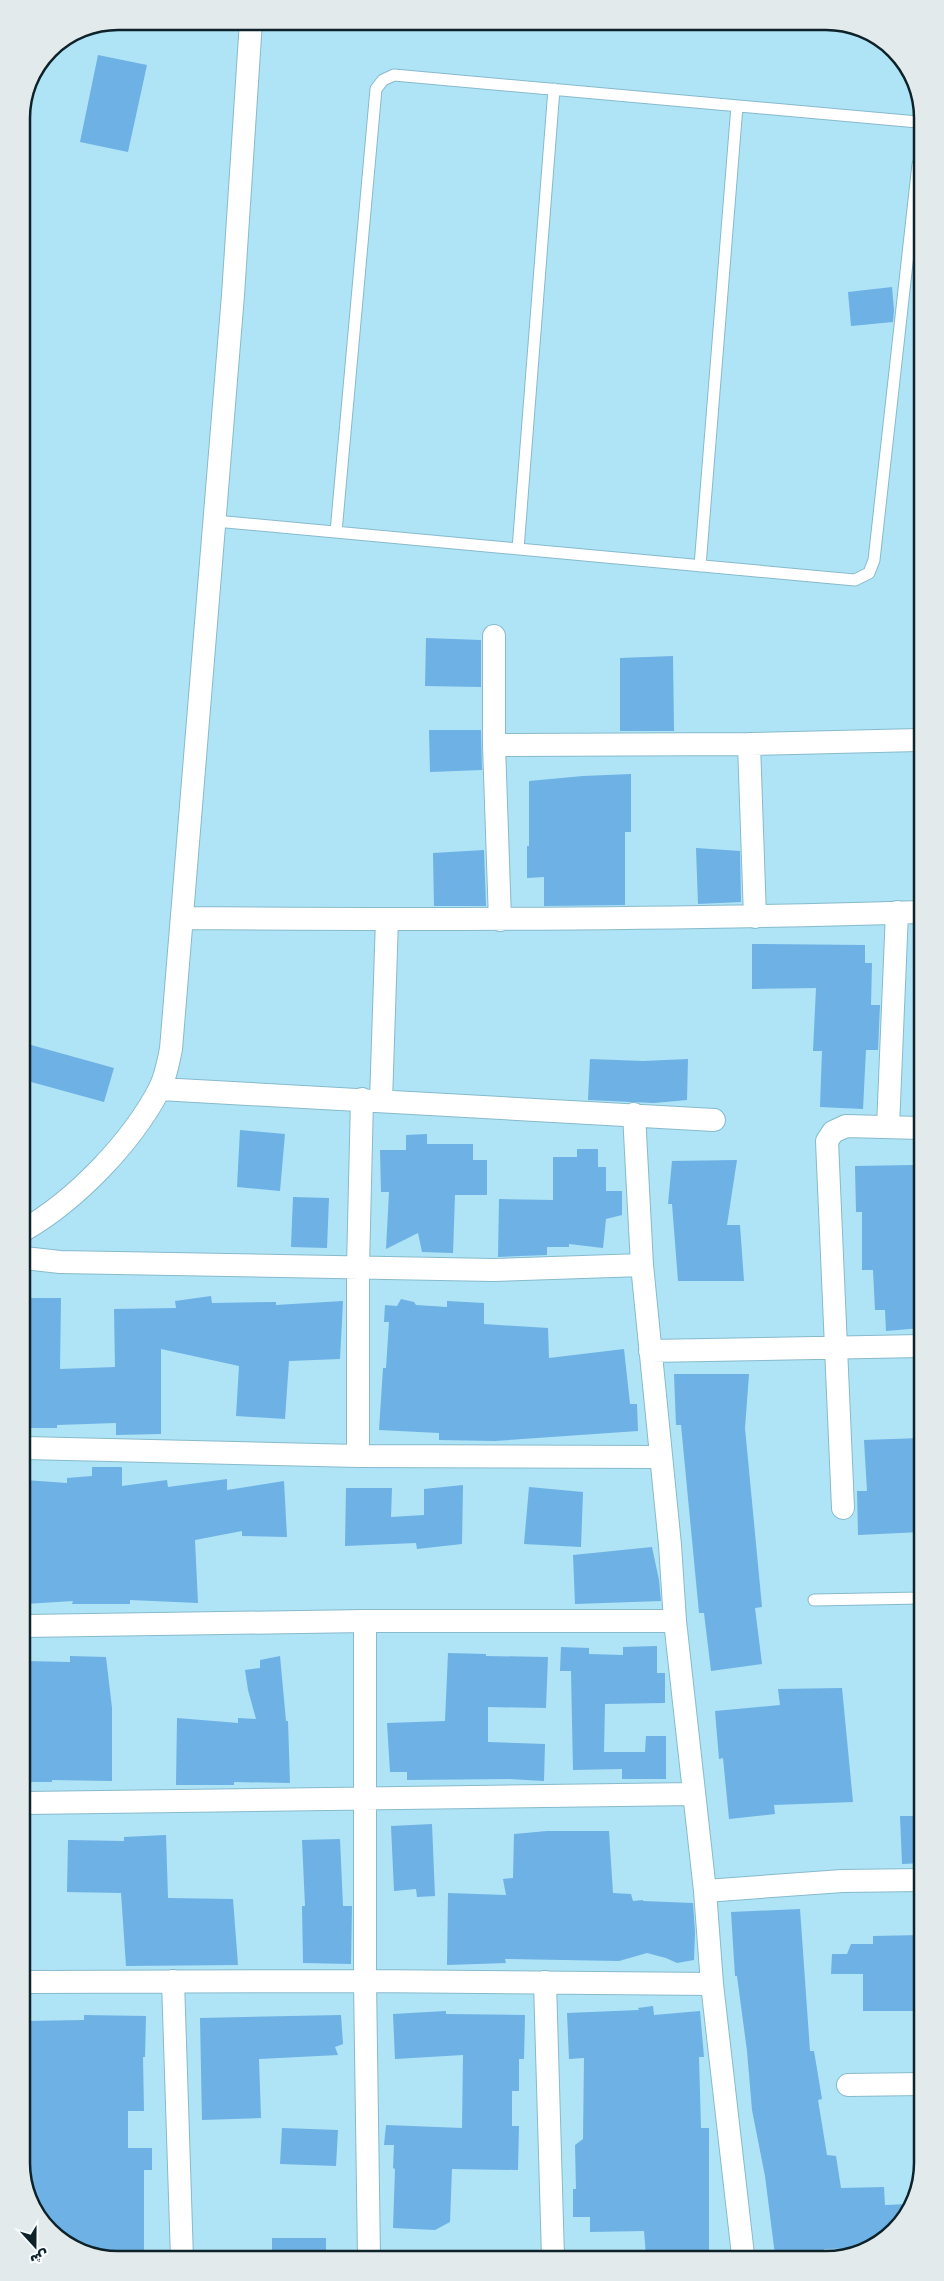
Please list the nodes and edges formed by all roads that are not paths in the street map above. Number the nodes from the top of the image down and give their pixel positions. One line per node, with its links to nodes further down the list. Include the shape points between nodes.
1 (251, 30): 6 (street)
2 (554, 89): 3 (lane); 7 (lane, via 394,75 383,80 376,89); 8 (lane)
3 (737, 106): 4 (lane); 9 (lane)
4 (914, 122)
5 (914, 200): 9 (lane, via 874,560 869,573 855,580)
6 (215, 521): 7 (lane); 17 (street)
7 (336, 532): 8 (lane)
8 (518, 549): 9 (lane)
9 (700, 566)
10 (494, 636): 13 (street)
11 (914, 740): 12 (street)
12 (749, 744): 13 (street); 16 (street)
13 (494, 745): 19 (street)
14 (897, 912): 15 (street); 16 (street); 24 (street)
15 (914, 912)
16 (755, 917): 19 (street)
17 (182, 918): 18 (street); 20 (street, via 171,1049)
18 (387, 919): 19 (street); 21 (street)
19 (500, 920)
20 (160, 1089): 21 (street); 26 (street, via 137,1124 98,1171)
21 (372, 1100): 22 (street); 29 (street)
22 (634, 1114): 23 (street); 28 (street)
23 (714, 1120)
24 (888, 1127): 25 (street); 31 (street, via 846,1126 833,1132 827,1141)
25 (914, 1128)
26 (30, 1226)
27 (30, 1259): 29 (street)
28 (642, 1265): 29 (street, via 493,1270); 32 (street)
29 (358, 1268): 34 (street)
30 (914, 1346): 31 (street)
31 (835, 1347): 32 (street); 36 (street)
32 (650, 1351): 35 (street)
33 (30, 1448): 34 (street)
34 (358, 1456): 35 (street)
35 (660, 1457): 40 (street)
36 (843, 1508)
37 (914, 1598): 38 (lane)
38 (814, 1600)
39 (365, 1621): 40 (street); 41 (street); 43 (street)
40 (675, 1621): 42 (street)
41 (30, 1626)
42 (694, 1794): 43 (street); 46 (street)
43 (365, 1799): 44 (street); 48 (street)
44 (30, 1803)
45 (914, 1880): 46 (street, via 842,1881)
46 (705, 1891): 51 (street)
47 (173, 1981): 48 (street); 49 (street); 54 (street)
48 (365, 1981): 50 (street); 55 (street)
49 (30, 1982)
50 (545, 1982): 51 (street); 56 (street)
51 (712, 1984): 57 (street)
52 (914, 2084): 53 (street)
53 (848, 2085)
54 (182, 2251)
55 (369, 2251)
56 (553, 2251)
57 (743, 2251)

